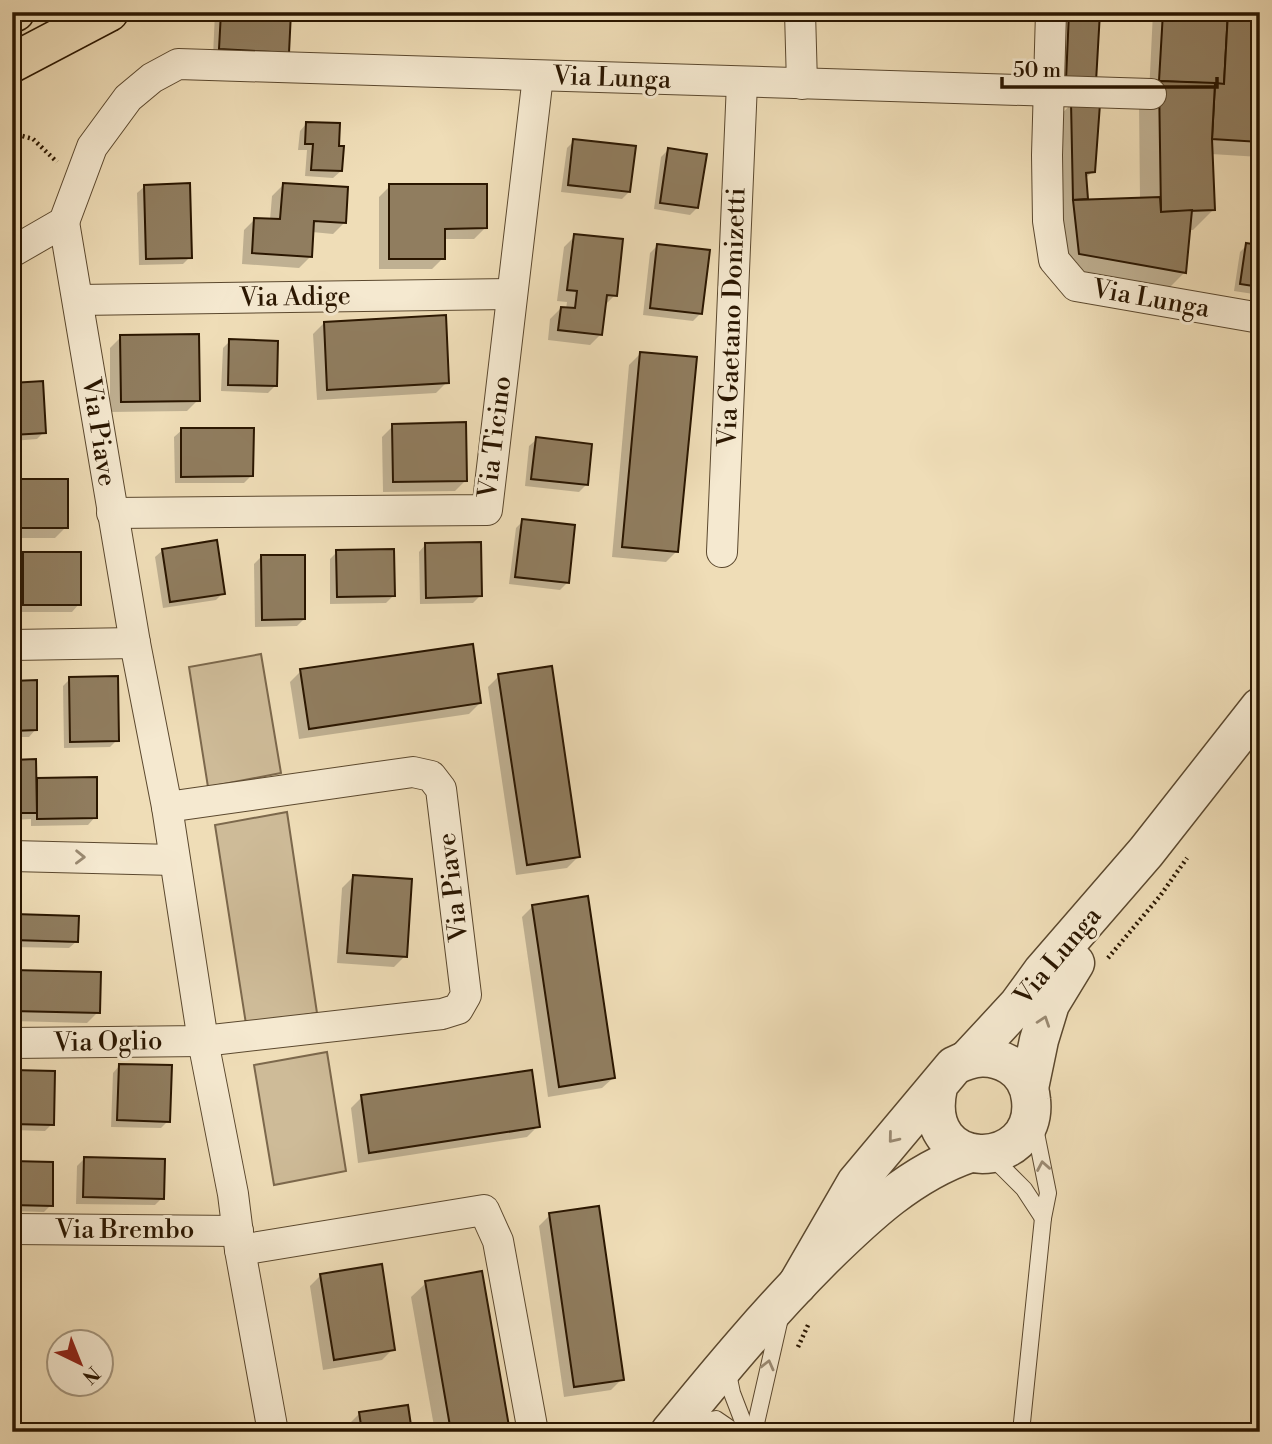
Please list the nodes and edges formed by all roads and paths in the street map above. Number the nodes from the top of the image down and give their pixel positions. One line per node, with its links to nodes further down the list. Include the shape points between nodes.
1 (109, 12): 4 (highway)
2 (800, 12): 7 (street)
3 (1051, 12): 8 (street, Via Lunga)
4 (12, 63)
5 (538, 76): 6 (street, Via Lunga); 10 (street, Via Lunga, via 178,64 128,98 99,138); 12 (street, Via Ticino)
6 (742, 83): 7 (street, Via Lunga); 16 (street, Via Gaetano Donizetti)
7 (802, 84): 8 (street, Via Lunga)
8 (1047, 93): 9 (street, Via Lunga); 14 (street, Via Lunga, via 1048,221 1054,260 1063,274 1076,286)
9 (1150, 94)
10 (64, 222): 11 (street); 13 (street, Via Piave)
11 (12, 252)
12 (512, 294): 13 (street, Via Adige); 15 (street, Via Ticino, via 486,510)
13 (78, 300): 15 (street, Via Piave)
14 (1260, 318)
15 (113, 513): 17 (street, Via Piave)
16 (722, 552)
17 (135, 643): 18 (street); 20 (street, Via Piave)
18 (12, 645)
19 (1260, 707): 22 (street, Via Lunga)
20 (167, 807): 24 (street, Via Piave); 26 (street, Via Piave, via 413,772 430,776 441,789 466,995 458,1009)
21 (1192, 851): 25 (path)
22 (1146, 852): 28 (street, Via Lunga); 30 (street, Via Lunga, one-way to 22, via 1050,1004)
23 (12, 856): 24 (street, one-way to 24)
24 (174, 860): 26 (street, Via Piave)
25 (1101, 965)
26 (203, 1041): 27 (street, Via Oglio); 34 (street, Via Piave)
27 (12, 1043)
28 (968, 1059): 29 (street, via 954,1066); 30 (street, via 984,1056 1014,1067 1023,1076)
29 (937, 1087): 31 (street, via 934,1102 942,1133 954,1145); 35 (street, one-way to 35, via 856,1182)
30 (1030, 1100): 31 (street, via 1028,1124 1017,1141); 32 (lane, one-way to 30, via 1048,1193)
31 (979, 1154): 32 (lane, via 1024,1189); 35 (street, via 942,1162 905,1185 857,1225)
32 (1043, 1218): 39 (lane)
33 (12, 1230): 34 (street, Via Brembo)
34 (239, 1240): 40 (street, Via Piave); 41 (street, via 484,1210 498,1241)
35 (800, 1297): 36 (path); 37 (street); 44 (lane, one-way to 35, via 778,1323)
36 (794, 1355)
37 (726, 1363): 38 (street); 43 (lane)
38 (672, 1430): 42 (lane, via 716,1419)
39 (1022, 1430)
40 (273, 1432)
41 (533, 1432)
42 (735, 1432)
43 (747, 1432)
44 (754, 1432)

